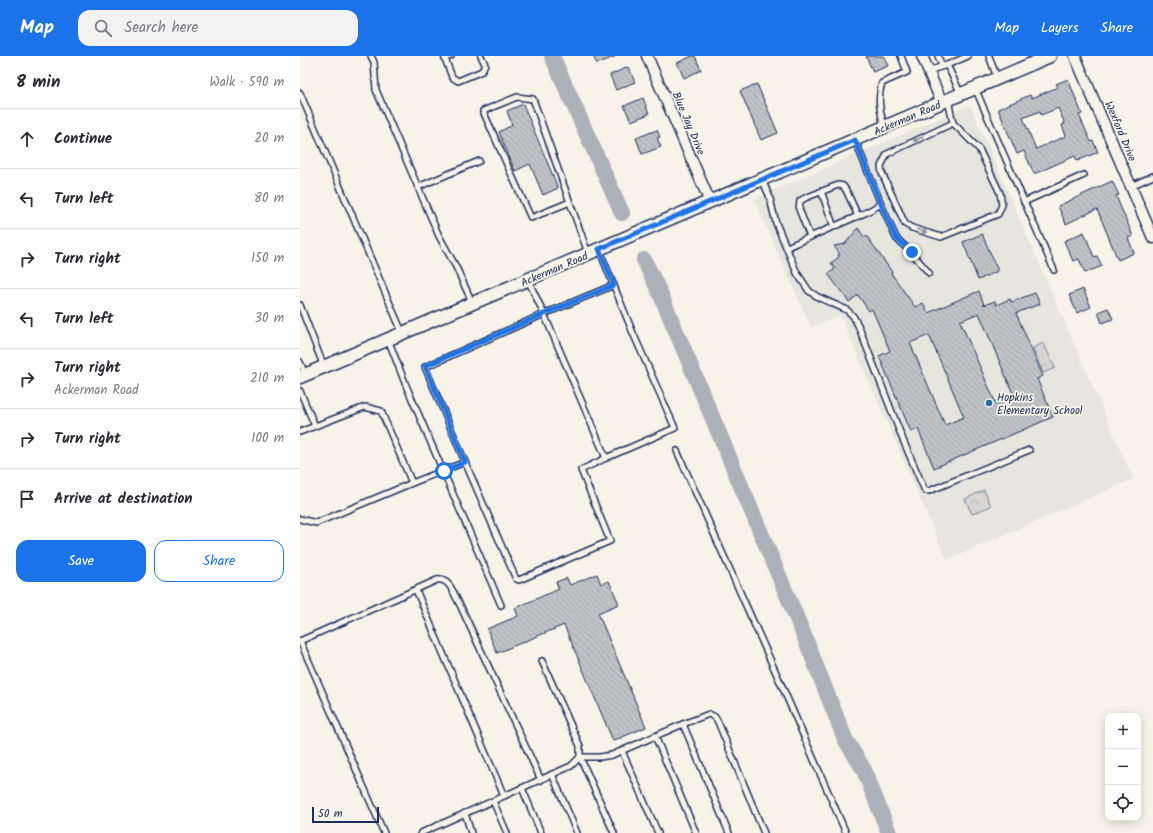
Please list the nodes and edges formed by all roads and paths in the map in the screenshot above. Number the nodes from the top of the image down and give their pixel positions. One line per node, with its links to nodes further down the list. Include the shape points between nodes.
1 (371, 56): 28 (lane, via 374,62 376,90)
2 (451, 56): 11 (lane)
3 (481, 56): 11 (lane, via 485,64 482,71 458,81 452,77)
4 (901, 56): 21 (lane, via 907,72 882,83 879,91 879,107)
5 (922, 56): 14 (street)
6 (938, 56): 13 (lane)
7 (968, 56): 13 (lane)
8 (989, 56): 15 (lane)
9 (1050, 56): 15 (street, Ackerman Road)
10 (1075, 56): 27 (street, Wexford Drive)
11 (444, 57)
12 (649, 57): 31 (street, Blue Jay Drive)
13 (944, 65): 14 (lane); 18 (lane)
14 (928, 71): 19 (street)
15 (998, 78): 16 (street, Ackerman Road)
16 (975, 88): 18 (street, Ackerman Road); 32 (lane)
17 (300, 93): 47 (lane)
18 (961, 94): 19 (street, Ackerman Road)
19 (945, 101): 20 (lane); 21 (street, Ackerman Road)
20 (954, 123): 20 (lane, one-way to 20, via 887,154 881,166 905,224 940,237 998,214 1002,205 1000,193 978,149)
21 (885, 127): 22 (street, Ackerman Road)
22 (855, 140): 26 (street, Ackerman Road); 33 (lane)
23 (479, 161): 28 (lane)
24 (1084, 175): 32 (lane)
25 (1153, 176): 27 (lane)
26 (762, 180): 31 (street, Ackerman Road); 38 (lane)
27 (1131, 186): 37 (street, Wexford Drive)
28 (418, 187): 44 (lane, via 438,236)
29 (821, 192): 34 (lane, via 838,185 843,186); 35 (lane); 36 (lane, via 800,201 799,209)
30 (570, 202): 30 (lane, via 532,98 517,97 483,111 531,218); 39 (lane)
31 (710, 202): 39 (street, Ackerman Road)
32 (1024, 202): 40 (lane)
33 (881, 204): 34 (lane); 41 (lane, via 896,238)
34 (858, 216): 35 (lane)
35 (834, 227): 36 (lane)
36 (810, 237): 38 (lane)
37 (1153, 238)
38 (787, 247): 55 (lane, via 797,273 809,290 818,297 847,310 853,316 925,491)
39 (594, 252): 42 (street, Ackerman Road); 43 (lane)
40 (1054, 270)
41 (929, 272)
42 (528, 280): 44 (street, Ackerman Road); 46 (lane)
43 (614, 285): 46 (lane); 57 (lane, via 675,428)
44 (473, 303): 47 (street, Ackerman Road)
45 (300, 305): 50 (lane)
46 (544, 314): 57 (lane); 58 (lane, via 425,366)
47 (403, 333): 48 (street, Ackerman Road)
48 (388, 340): 50 (street, Ackerman Road); 59 (lane)
49 (300, 362): 51 (lane)
50 (324, 367): 51 (street, Ackerman Road)
51 (303, 376)
52 (300, 391): 53 (lane)
53 (315, 426): 54 (lane); 60 (lane, via 365,407 381,411)
54 (300, 432)
55 (1029, 450)
56 (677, 451): 88 (lane)
57 (606, 458): 58 (lane, via 581,470 610,541 519,580 516,579)
58 (465, 462): 59 (lane)
59 (444, 471): 60 (lane); 63 (lane)
60 (412, 483): 61 (lane, via 316,523)
61 (300, 519)
62 (416, 590): 64 (lane); 71 (lane, via 437,580 447,582); 73 (lane)
63 (501, 605)
64 (300, 641): 77 (lane)
65 (542, 661): 69 (lane, via 580,746)
66 (683, 724): 67 (lane); 86 (lane); 87 (lane, via 709,714 715,717)
67 (655, 736): 68 (lane); 85 (lane)
68 (622, 751): 69 (lane, via 600,757); 84 (lane)
69 (580, 757): 70 (lane, via 570,766); 83 (lane)
70 (552, 774): 71 (lane); 82 (lane)
71 (541, 780): 72 (lane)
72 (522, 788): 73 (lane); 81 (lane)
73 (504, 796): 74 (lane)
74 (493, 801): 75 (lane); 80 (lane)
75 (465, 813): 76 (lane); 79 (lane)
76 (433, 831): 78 (lane)
77 (384, 833)
78 (420, 833)
79 (471, 833)
80 (507, 833)
81 (541, 833)
82 (577, 833)
83 (614, 833)
84 (658, 833)
85 (696, 833)
86 (729, 833)
87 (764, 833)
88 (846, 833)

